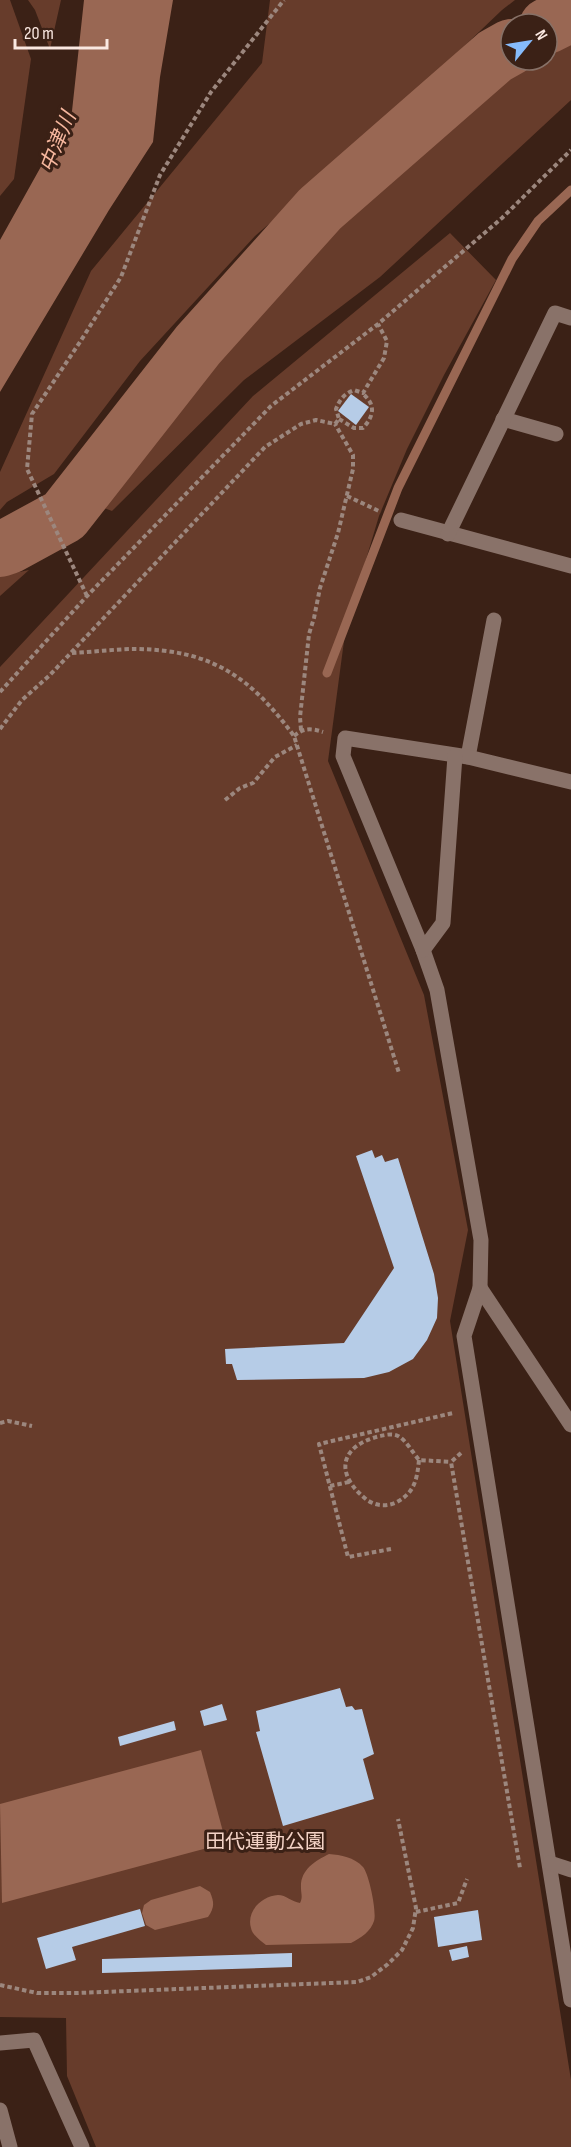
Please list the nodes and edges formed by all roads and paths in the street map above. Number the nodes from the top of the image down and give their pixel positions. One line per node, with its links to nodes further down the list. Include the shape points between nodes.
1 (284, 0): 14 (path, via 212,92 160,175 121,276 32,414 27,470)
2 (571, 150): 4 (path, via 501,218)
3 (571, 318): 6 (street, via 555,313)
4 (378, 324): 5 (path, via 387,341 384,358); 14 (path, via 271,406)
5 (362, 393): 7 (path, via 354,390 340,399 336,409); 7 (path, via 373,408 371,419 363,428)
6 (503, 419): 9 (street); 12 (street)
7 (339, 420): 8 (path)
8 (335, 424): 10 (path, via 353,455); 16 (path, via 316,420 301,424 265,447)
9 (556, 434)
10 (346, 496): 11 (path); 19 (path, via 309,634)
11 (401, 520): 12 (street)
12 (448, 534): 13 (street)
13 (571, 567)
14 (87, 596): 17 (path)
15 (494, 620): 23 (street)
16 (72, 653): 18 (path, via 22,700); 20 (path, via 135,649 197,656 227,669 259,694)
17 (0, 692)
18 (0, 729)
19 (301, 730): 20 (path); 21 (path, via 314,729)
20 (294, 736): 22 (path)
21 (345, 738): 23 (street); 26 (street, via 343,756)
22 (297, 745): 25 (path, via 275,757 254,783); 27 (path)
23 (462, 756): 24 (street); 26 (street, via 442,923)
24 (571, 782)
25 (225, 800)
26 (423, 950): 28 (street, via 437,990 482,1240)
27 (399, 1073)
28 (480, 1288): 32 (street); 42 (street, via 464,1336)
29 (455, 1422): 31 (path, via 453,1412)
30 (0, 1424): 33 (path, via 8,1421)
31 (398, 1425): 34 (path); 39 (path, via 319,1444)
32 (571, 1425)
33 (32, 1426)
34 (398, 1436): 36 (path); 38 (path, via 388,1434 357,1444 347,1454 345,1469)
35 (459, 1443): 37 (path, via 461,1453)
36 (419, 1460): 37 (path); 38 (path, via 411,1492 395,1503 374,1505)
37 (451, 1462): 43 (path)
38 (349, 1482): 39 (path)
39 (330, 1486): 40 (path, via 348,1557)
40 (391, 1549)
41 (398, 1819): 46 (path)
42 (550, 1863): 44 (street); 48 (street)
43 (520, 1868)
44 (571, 1870)
45 (467, 1879): 46 (path, via 458,1903)
46 (416, 1912): 47 (path, via 402,1950 371,1977 357,1982 47,1993)
47 (0, 1985)
48 (571, 2000)
49 (0, 2043): 52 (street, via 34,2040)
50 (0, 2110): 51 (street)
51 (10, 2147)
52 (82, 2147)

